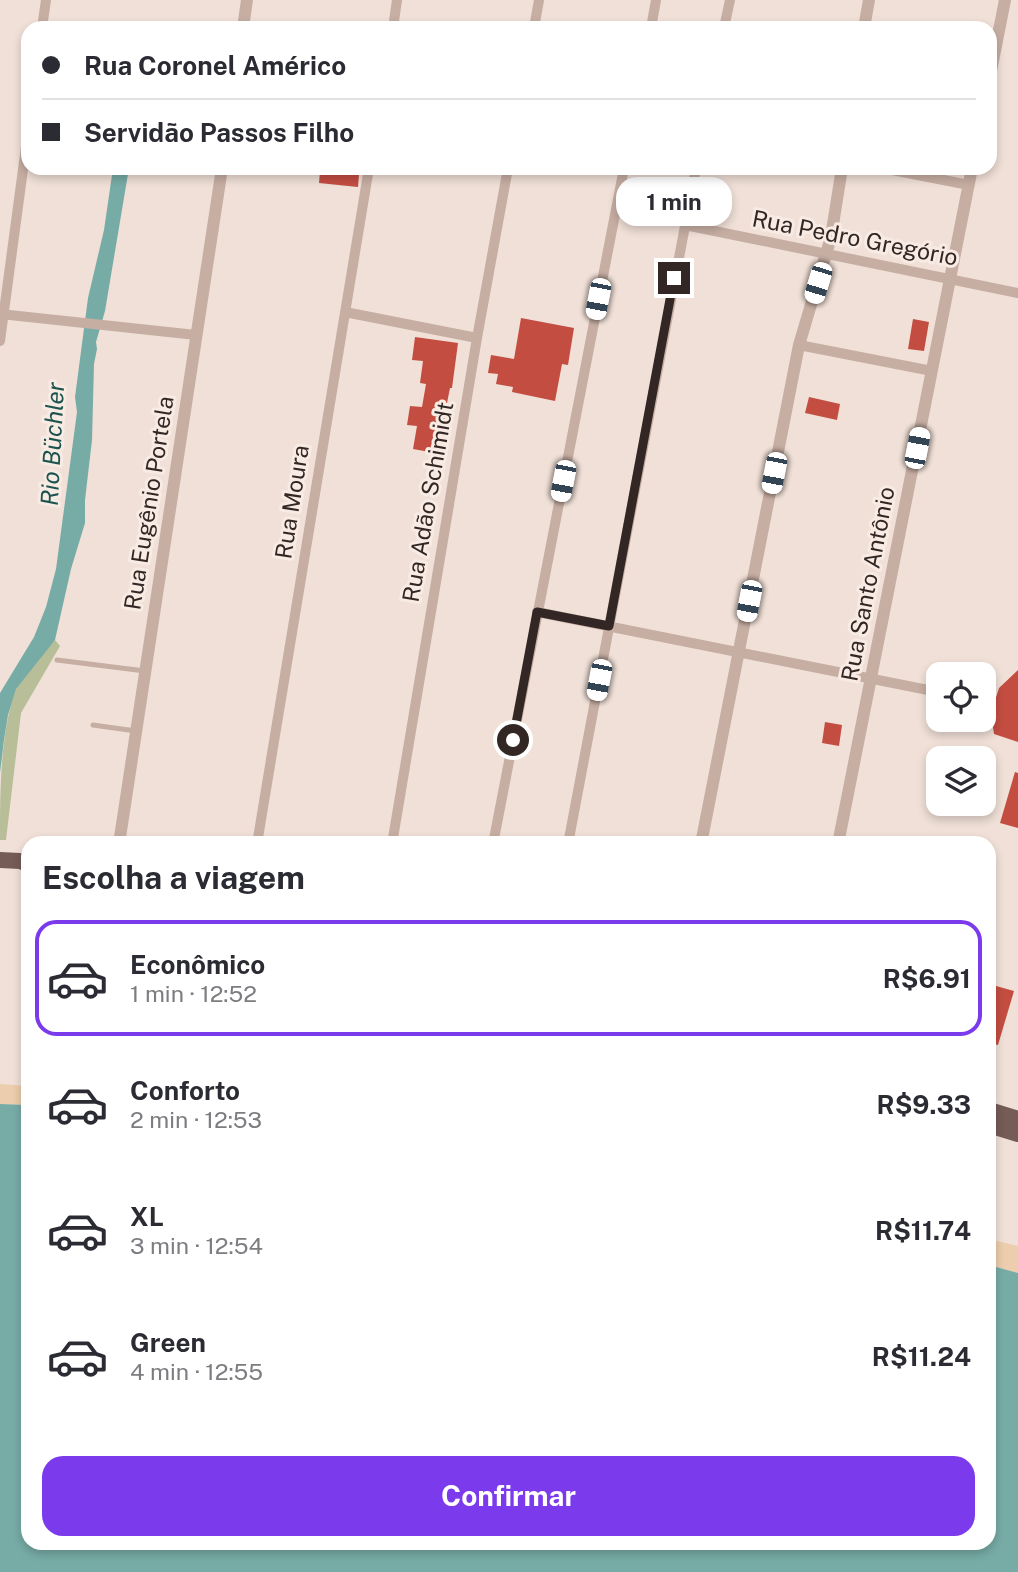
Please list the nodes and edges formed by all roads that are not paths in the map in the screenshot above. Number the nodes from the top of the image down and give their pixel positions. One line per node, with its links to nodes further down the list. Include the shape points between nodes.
1 (46, 0): 9 (street)
2 (247, 0): 10 (street)
3 (397, 0): 11 (street)
4 (540, 0): 12 (street)
5 (656, 0): 13 (street)
6 (730, 0): 14 (street)
7 (869, 0): 15 (street)
8 (1005, 0): 16 (street)
9 (43, 21)
10 (244, 21)
11 (394, 21)
12 (536, 21)
13 (652, 21)
14 (726, 21)
15 (865, 21)
16 (997, 41)
17 (22, 175): 32 (street)
18 (221, 175): 33 (street, Rua Eugênio Portela)
19 (368, 175): 31 (street, Rua Moura)
20 (507, 175): 34 (street, Rua Adão Schimidt)
21 (623, 175): 38 (street)
22 (695, 175): 27 (street)
23 (841, 175): 28 (street)
24 (916, 175): 26 (street)
25 (971, 175): 26 (street, Rua Santo Antônio)
26 (969, 186): 29 (street, Rua Santo Antônio)
27 (685, 225): 28 (street, Rua Pedro Gregório); 39 (street)
28 (827, 254): 29 (street, Rua Pedro Gregório); 36 (street)
29 (950, 278): 30 (street, Rua Pedro Gregório); 37 (street, Rua Santo Antônio)
30 (1018, 293)
31 (345, 312): 34 (street); 48 (street, Rua Moura)
32 (2, 314): 33 (street); 35 (street)
33 (196, 335): 42 (street, Rua Eugênio Portela)
34 (477, 338): 49 (street, Rua Adão Schimidt)
35 (0, 341)
36 (799, 345): 37 (street); 40 (street)
37 (932, 372): 43 (street, Rua Santo Antônio)
38 (537, 612): 39 (street); 50 (street)
39 (609, 626): 40 (street); 51 (street)
40 (738, 652): 43 (street); 52 (street)
41 (57, 660): 42 (lane)
42 (145, 671): 46 (street, Rua Eugênio Portela)
43 (871, 678): 44 (street); 53 (street, Rua Santo Antônio)
44 (926, 689)
45 (93, 725): 46 (lane)
46 (136, 731): 47 (street, Rua Eugênio Portela)
47 (120, 836)
48 (258, 836)
49 (393, 836)
50 (495, 836)
51 (570, 836)
52 (703, 836)
53 (840, 836)
54 (996, 1112): 55 (main road)
55 (1018, 1119)
56 (996, 1127): 57 (main road)
57 (1018, 1134)

